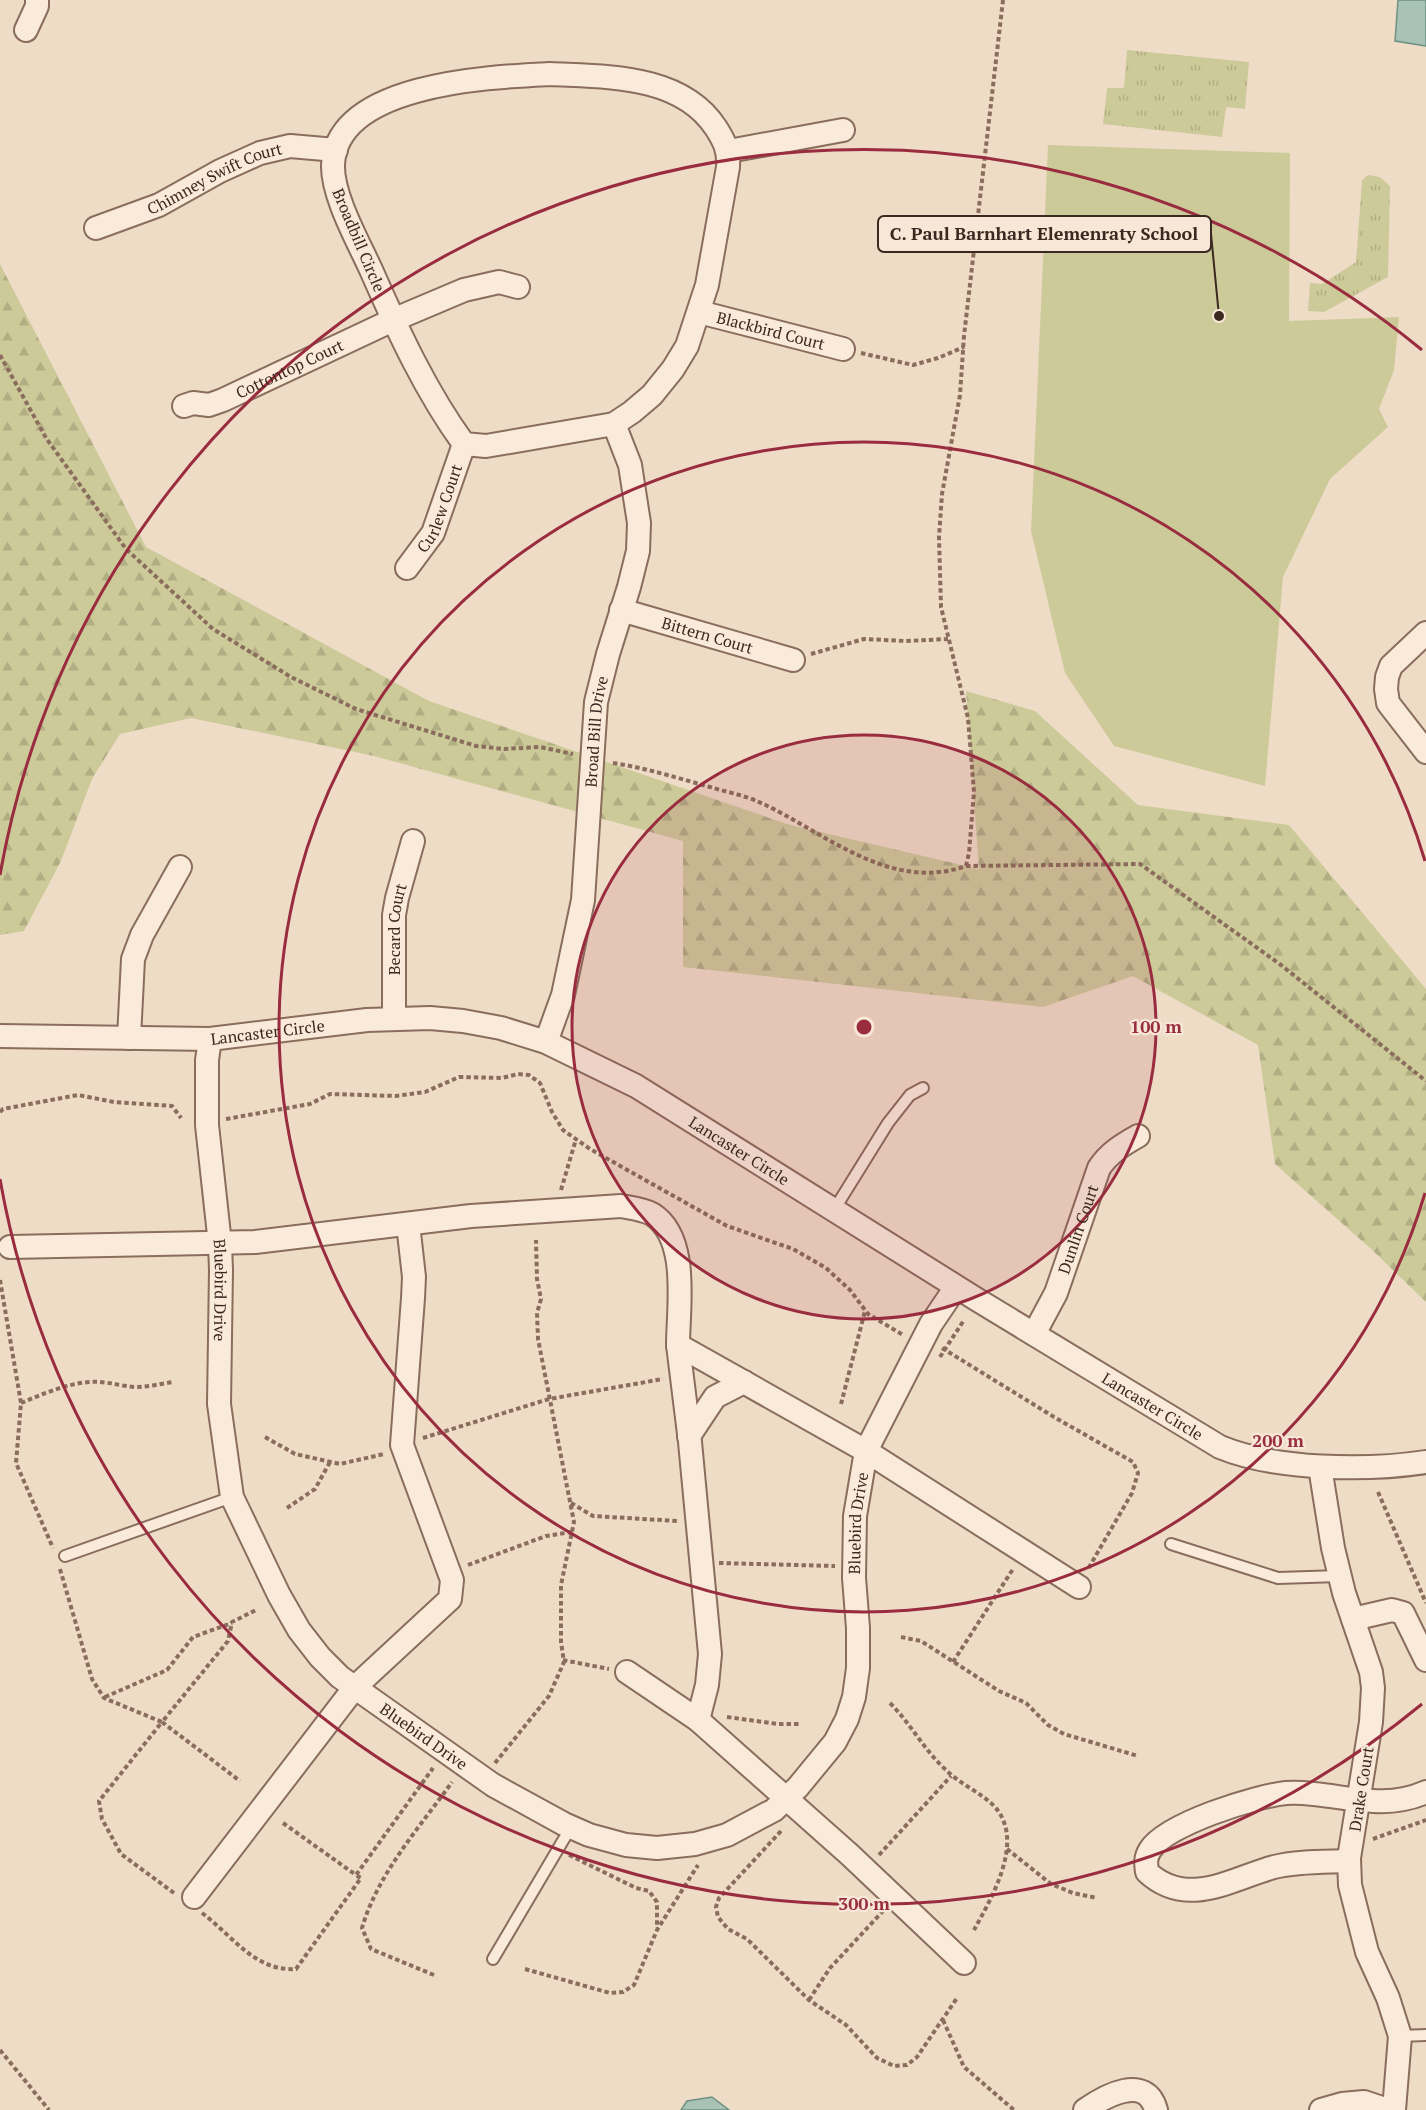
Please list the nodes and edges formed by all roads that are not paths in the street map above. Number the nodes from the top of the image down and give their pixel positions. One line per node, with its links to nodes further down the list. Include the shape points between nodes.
1 (38, 0): 2 (street)
2 (26, 30)
3 (843, 130): 5 (street)
4 (336, 150): 5 (street, Broadbill Circle, via 341,136 354,121 405,94 490,77 550,74 613,78 674,92 704,112); 6 (street, Chimney Swift Court, via 290,146 260,153 159,205); 9 (street, Broadbill Circle, via 335,184)
5 (729, 151): 8 (street)
6 (96, 228)
7 (518, 287): 9 (street, Cottontop Court, via 499,282 464,290)
8 (699, 312): 10 (street, Blackbird Court); 12 (street, via 687,346 673,369 652,395)
9 (393, 320): 11 (street, Cottontop Court, via 223,400); 13 (street, Broadbill Circle)
10 (843, 349)
11 (184, 406)
12 (614, 424): 13 (street, via 486,446); 15 (street, Broad Bill Drive, via 630,465 639,523 638,551)
13 (464, 444): 14 (street, Curlew Court, via 433,533)
14 (407, 568)
15 (621, 610): 17 (street, Bittern Court); 25 (street, Broad Bill Drive, via 596,702 583,900 563,995)
16 (1426, 633): 18 (street, via 1391,666 1386,689 1388,703)
17 (793, 660)
18 (1426, 752)
19 (413, 841): 21 (street, Becard Court, via 394,915)
20 (180, 867): 23 (street, via 133,959)
21 (394, 1018): 24 (street, Lancaster Circle); 25 (street, Lancaster Circle, via 463,1021)
22 (0, 1036): 23 (street, Lancaster Circle)
23 (129, 1038): 24 (street, Lancaster Circle)
24 (210, 1039): 30 (street, Bluebird Drive, via 207,1122)
25 (546, 1042): 28 (street, Lancaster Circle, via 636,1086)
26 (922, 1088): 28 (lane, via 910,1095 888,1123)
27 (1138, 1136): 33 (street, Dunlin Court, via 1115,1150 1100,1168 1056,1293)
28 (834, 1210): 32 (street, Lancaster Circle)
29 (408, 1224): 30 (street); 34 (street, via 621,1206 651,1214 670,1236 679,1264); 48 (street, via 414,1277 402,1445 452,1580 450,1599)
30 (220, 1244): 31 (street); 40 (street, Bluebird Drive, via 219,1404)
31 (10, 1247)
32 (956, 1287): 33 (street, Lancaster Circle); 37 (street, Bluebird Drive, via 932,1324)
33 (1035, 1334): 39 (street, Lancaster Circle, via 1220,1447 1250,1457)
34 (678, 1345): 35 (street); 36 (street)
35 (744, 1382): 36 (street, via 715,1397); 37 (street)
36 (689, 1436): 49 (street, via 710,1654)
37 (866, 1451): 44 (street); 51 (street, Bluebird Drive, via 855,1516 858,1658 854,1697 835,1742)
38 (1426, 1462): 39 (street, Lancaster Circle)
39 (1320, 1467): 43 (street, Drake Court)
40 (232, 1497): 42 (lane); 48 (street, Bluebird Drive, via 299,1630 320,1658)
41 (1172, 1544): 43 (lane, via 1278,1578)
42 (65, 1556)
43 (1340, 1576): 45 (street, Drake Court)
44 (1079, 1587)
45 (1353, 1619): 46 (street, via 1392,1610 1403,1613); 52 (street, Drake Court, via 1373,1688)
46 (1426, 1660)
47 (627, 1672): 49 (street)
48 (355, 1687): 53 (street, Bluebird Drive, via 484,1778); 55 (street)
49 (698, 1716): 51 (street)
50 (1426, 1792): 52 (street, via 1396,1802)
51 (786, 1798): 53 (street, Bluebird Drive, via 774,1810 728,1835 694,1844 657,1848 626,1845); 57 (street)
52 (1359, 1800): 54 (street, Drake Court); 54 (street, via 1288,1792 1266,1797 1171,1831 1145,1860 1147,1872 1155,1879 1197,1891 1283,1866)
53 (571, 1827): 56 (lane)
54 (1350, 1854): 59 (street, Drake Court, via 1350,1885 1367,1952)
55 (194, 1897)
56 (493, 1959)
57 (964, 1963)
58 (1426, 2035): 59 (lane)
59 (1400, 2036): 64 (street, Drake Court)
60 (1085, 2110): 61 (street, via 1120,2090 1136,2090 1146,2094)
61 (1156, 2110)
62 (1321, 2110): 63 (street, via 1364,2102)
63 (1388, 2110)
64 (1394, 2110)

